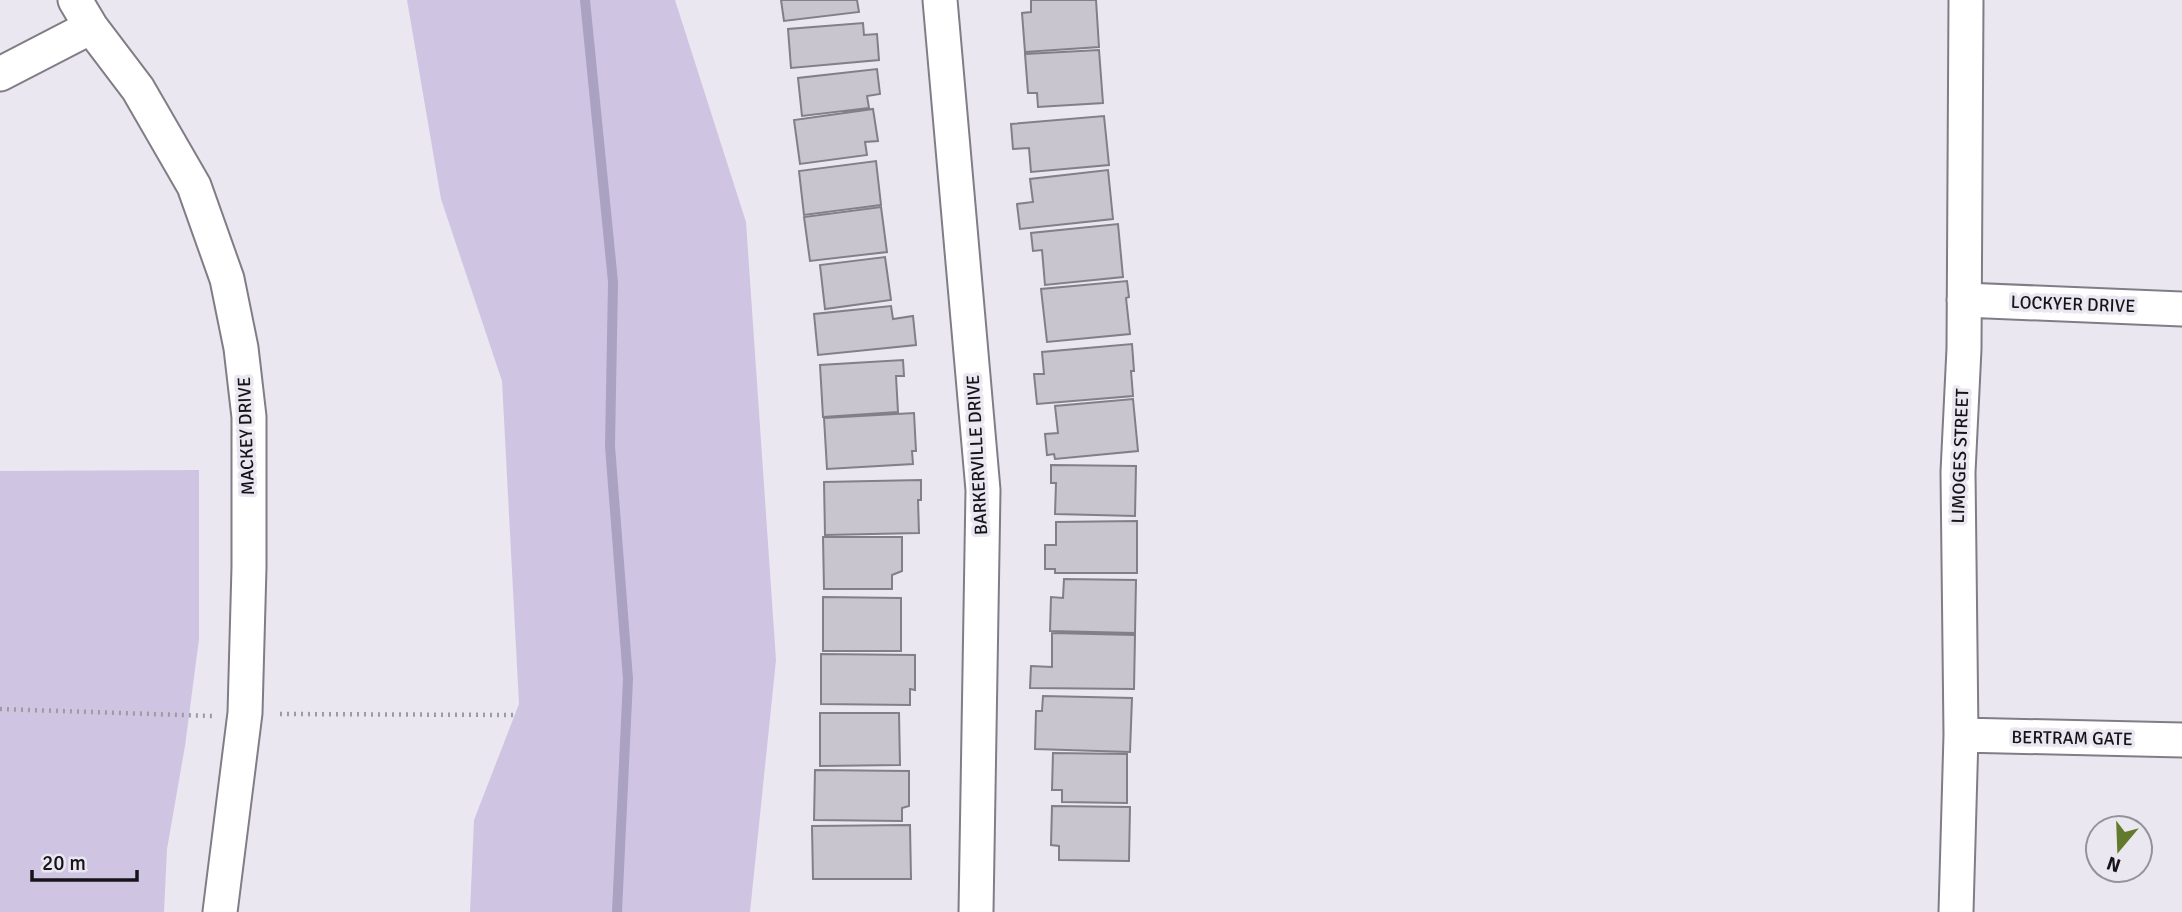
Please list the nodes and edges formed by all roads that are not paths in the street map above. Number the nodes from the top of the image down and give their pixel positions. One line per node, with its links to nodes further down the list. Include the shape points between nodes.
1 (940, 0): 10 (street, BARKERVILLE DRIVE, via 983,490)
2 (1966, 0): 5 (street, LIMOGES STREET)
3 (83, 14): 4 (street); 9 (street, MACKEY DRIVE, via 138,89 194,186 227,279 241,348 249,416 245,713)
4 (0, 74)
5 (1964, 300): 6 (street, LOCKYER DRIVE); 7 (street, LIMOGES STREET, via 1958,472)
6 (2182, 309)
7 (1961, 735): 8 (street, BERTRAM GATE); 11 (street, LIMOGES STREET)
8 (2182, 740)
9 (220, 912)
10 (976, 912)
11 (1956, 912)

